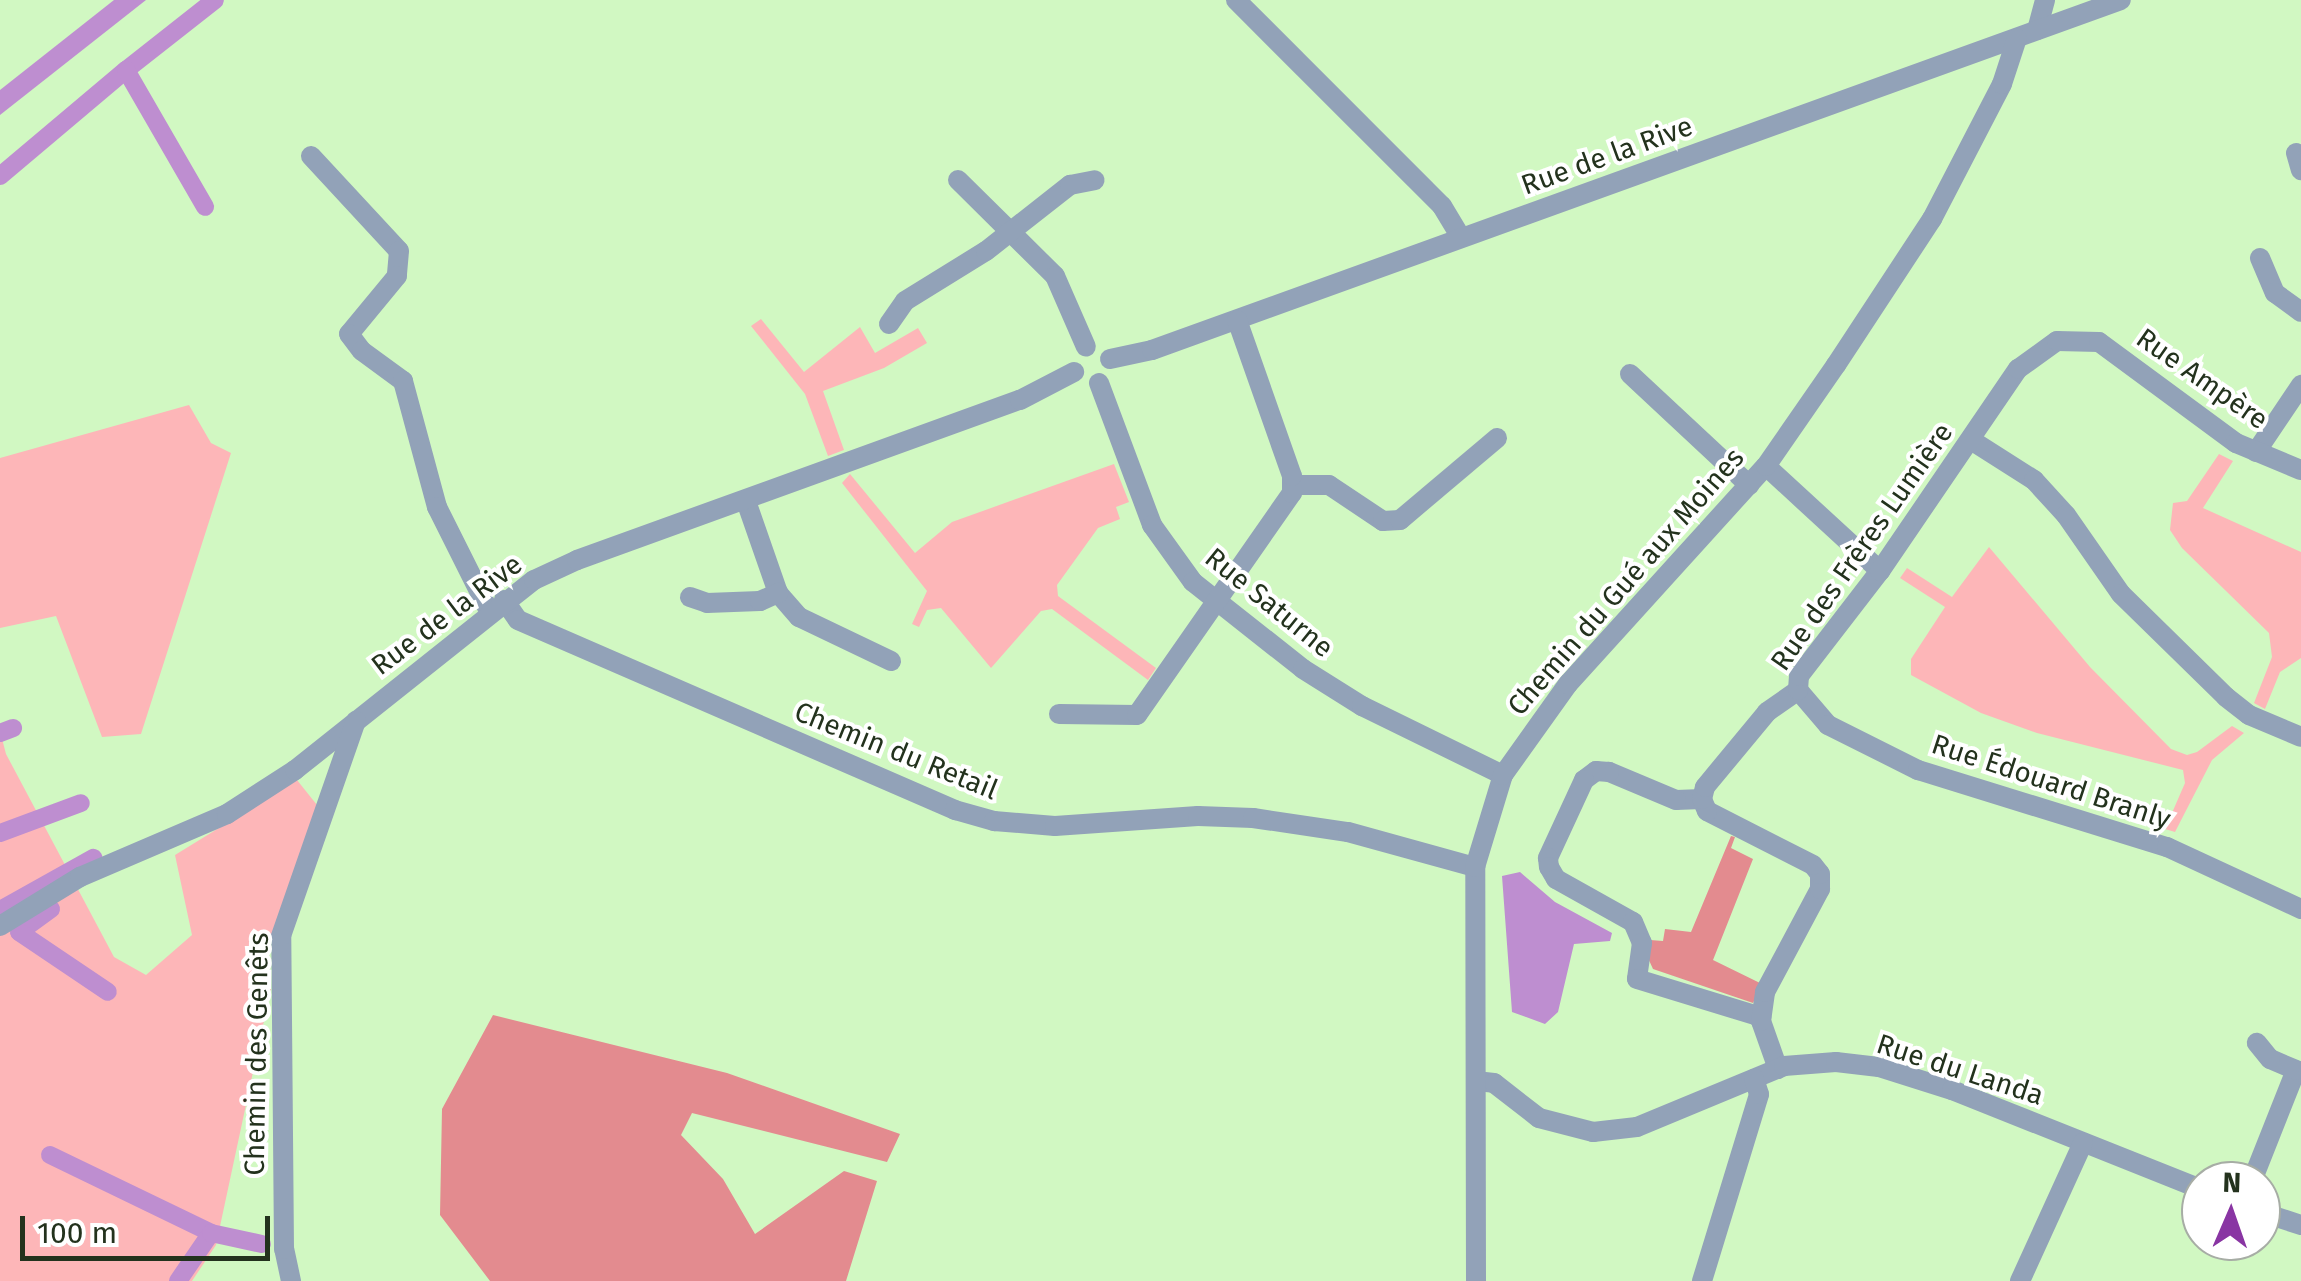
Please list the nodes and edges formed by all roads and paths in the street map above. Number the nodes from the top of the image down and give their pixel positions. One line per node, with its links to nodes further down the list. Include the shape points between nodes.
1 (1236, 0): 10 (street, via 1442,206)
2 (2045, 0): 4 (street)
3 (2121, 0): 4 (street, Rue de la Rive)
4 (2037, 30): 5 (street, Rue de la Rive)
5 (2016, 38): 10 (street, Rue de la Rive); 25 (street, Chemin du Gué aux Moines, via 2002,84 1934,215)
6 (311, 156): 34 (street, via 399,251 397,276 349,334 403,381 437,507)
7 (958, 180): 9 (street)
8 (1095, 180): 9 (street, via 1070,185)
9 (1010, 232): 14 (street, via 905,301); 16 (street, via 1055,276)
10 (1461, 238): 13 (street, Rue de la Rive)
11 (2260, 258): 12 (street, via 2275,293)
12 (2301, 312)
13 (1237, 320): 17 (street, Rue de la Rive); 27 (street)
14 (889, 324)
15 (2070, 339): 23 (street, Rue des Frères Lumière, via 2047,346 2018,369); 24 (street, Rue Ampère, via 2117,351)
16 (1086, 348): 17 (street, via 1103,350); 18 (street, via 1074,357)
17 (1110, 359): 20 (street)
18 (1074, 372): 20 (street, via 1084,382); 29 (street, Rue de la Rive, via 1020,400)
19 (1630, 374): 28 (street)
20 (1099, 383): 33 (street, Rue Saturne, via 1152,526 1182,570)
21 (2301, 385): 24 (street)
22 (1497, 438): 27 (street, via 1400,520 1383,521 1329,485)
23 (1972, 440): 30 (street, Rue des Frères Lumière); 39 (street, via 2034,480 2121,594 2226,698 2249,716)
24 (2256, 452): 26 (street, Rue Ampère)
25 (1766, 466): 28 (street, Chemin du Gué aux Moines); 30 (street)
26 (2301, 470)
27 (1294, 485): 33 (street)
28 (1750, 485): 40 (street, Chemin du Gué aux Moines, via 1568,684)
29 (746, 501): 31 (street); 34 (street, Rue de la Rive, via 577,560)
30 (1880, 570): 36 (street, Rue des Frères Lumière, via 1799,676)
31 (778, 593): 32 (street, via 760,601); 35 (street, via 799,618)
32 (690, 598)
33 (1219, 602): 37 (street, via 1137,715); 40 (street, Rue Saturne, via 1302,669 1362,706)
34 (498, 607): 38 (street, Rue de la Rive); 42 (street, Chemin du Retail, via 955,810 994,821 1055,826 1253,818 1348,832)
35 (890, 660)
36 (1798, 690): 41 (street, Rue des Frères Lumière, via 1767,712); 43 (street, Rue Édouard Branly, via 1828,725 1918,770 2167,847)
37 (1059, 714)
38 (357, 719): 44 (street, Rue de la Rive, via 296,770 227,814 80,877); 53 (street, Chemin des Genêts, via 281,936 284,1249)
39 (2301, 737)
40 (1503, 775): 42 (street, Chemin du Gué aux Moines)
41 (1702, 799): 45 (street, via 1707,812 1820,874 1820,889 1765,992); 45 (street, via 1676,800 1596,771 1584,780 1549,867 1556,879 1633,922 1642,943 1637,979)
42 (1475, 868): 49 (street, Chemin du Gué aux Moines)
43 (2301, 909)
44 (0, 926)
45 (1762, 1017): 47 (street)
46 (2258, 1043): 51 (street, via 2270,1059 2296,1070)
47 (1778, 1069): 48 (street, Rue du Landa); 50 (street, Rue du Landa, via 1836,1062 1879,1067)
48 (1754, 1079): 49 (street, Rue du Landa, via 1637,1127 1593,1132 1540,1118 1494,1083); 55 (street, via 1759,1094)
49 (1476, 1080): 54 (street, Chemin du Gué aux Moines)
50 (2084, 1142): 52 (street, Rue du Landa); 56 (street)
51 (2260, 1161)
52 (2181, 1182)
53 (291, 1281)
54 (1476, 1281)
55 (1702, 1281)
56 (2020, 1281)

